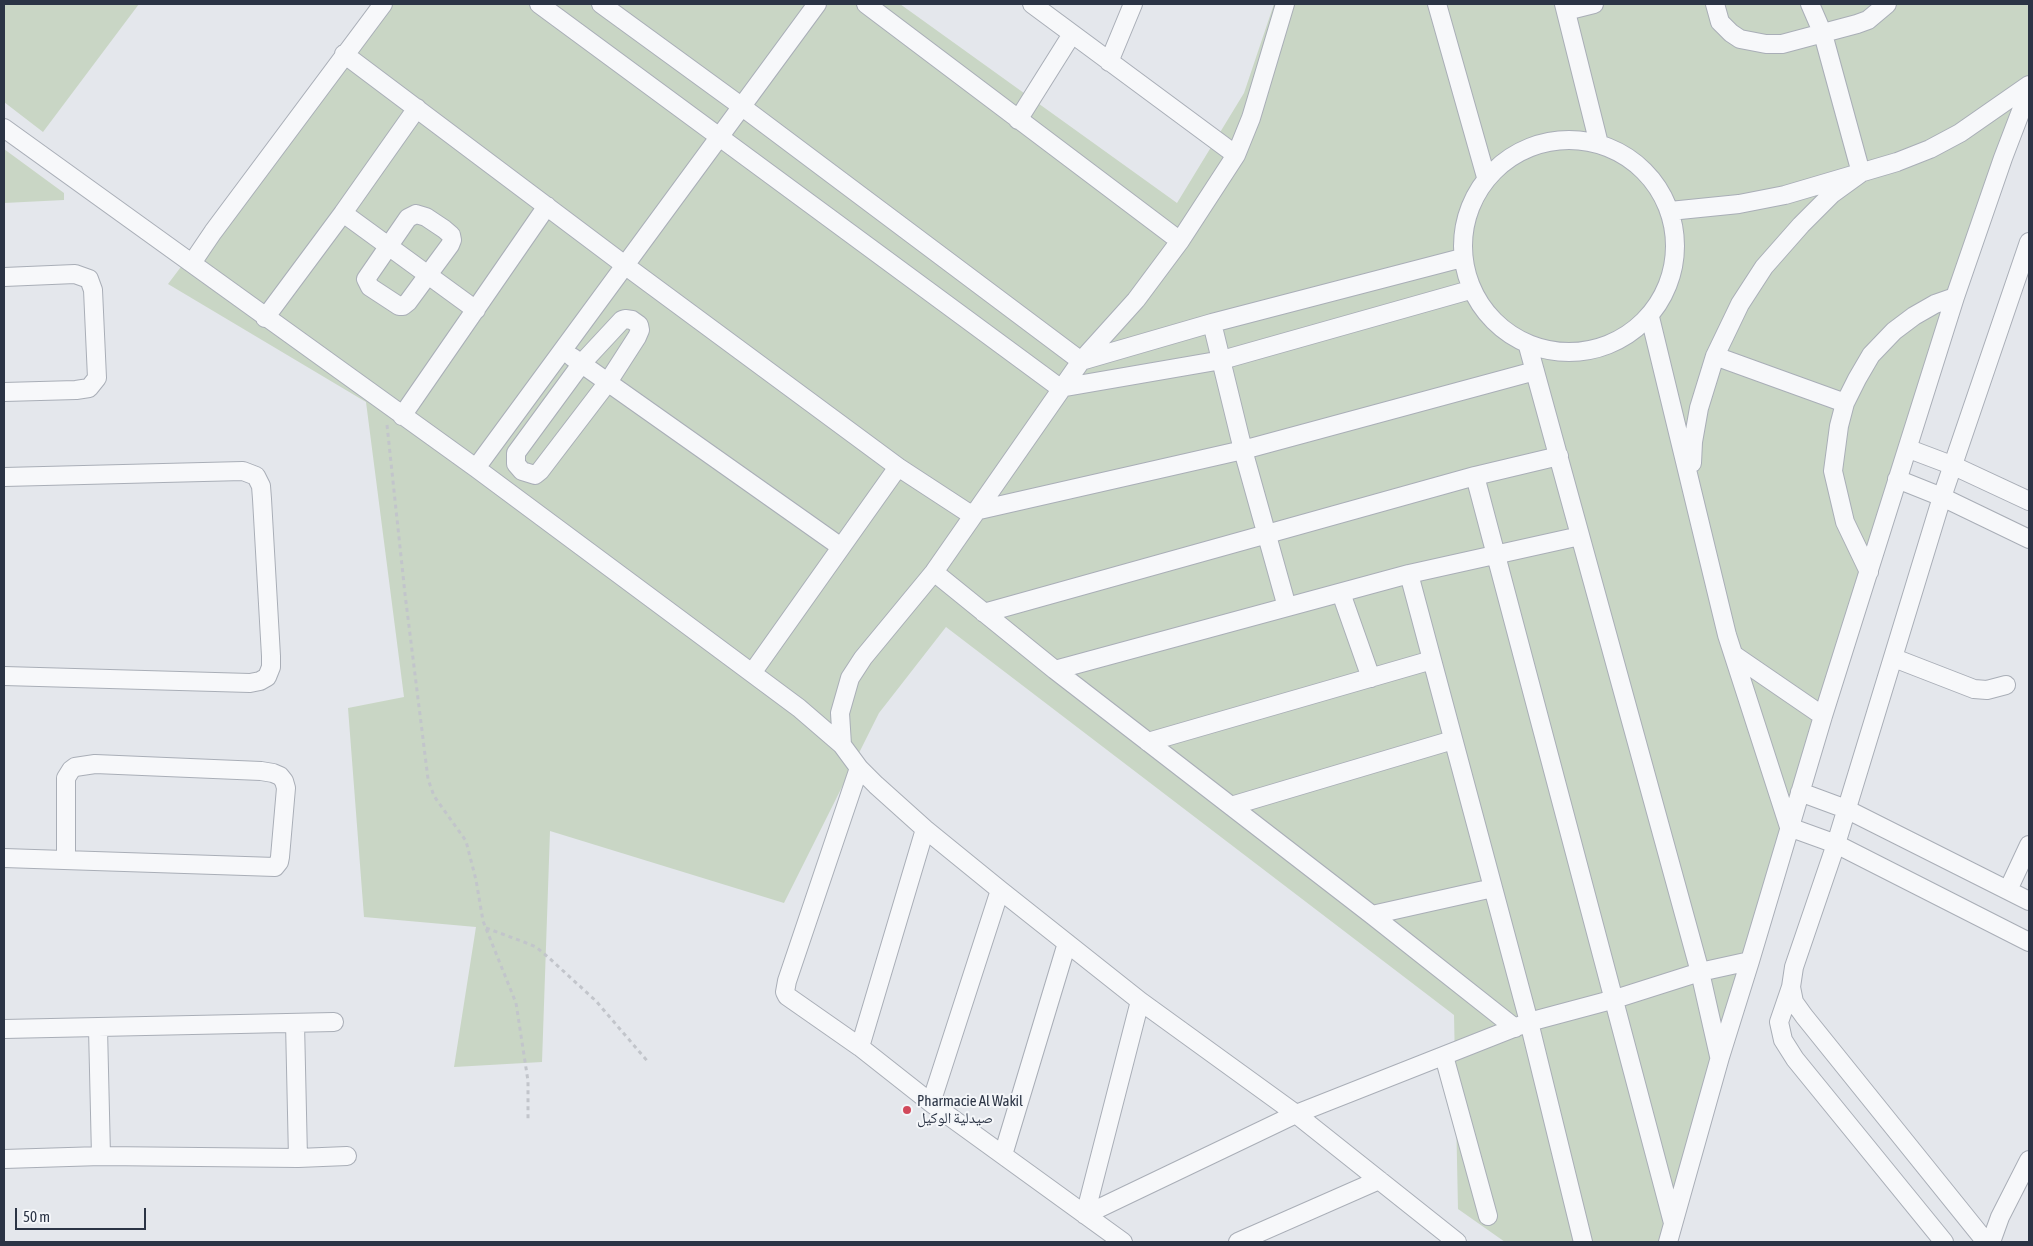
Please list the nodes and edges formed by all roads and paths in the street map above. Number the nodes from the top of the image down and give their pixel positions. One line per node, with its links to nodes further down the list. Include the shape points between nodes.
1 (383, 4): 17 (street)
2 (539, 4): 25 (street)
3 (601, 4): 21 (street)
4 (817, 4): 21 (street)
5 (866, 4): 23 (street)
6 (1032, 4): 15 (street)
7 (1133, 4): 18 (street)
8 (1285, 4): 27 (street, via 1251,118)
9 (1437, 4): 29 (street)
10 (1594, 4): 14 (street)
11 (1715, 4): 16 (street, via 1720,22 1740,39 1782,44)
12 (1810, 4): 16 (street)
13 (1887, 4): 16 (street, via 1868,20)
14 (1565, 7): 26 (street)
15 (1072, 34): 18 (street); 23 (street)
16 (1823, 34): 28 (street)
17 (344, 54): 22 (street); 37 (street)
18 (1109, 62): 27 (street)
19 (2029, 85): 28 (street, via 1945,141)
20 (2029, 90): 42 (street)
21 (741, 106): 25 (street); 51 (street)
22 (417, 108): 30 (street); 32 (street)
23 (1018, 120): 33 (street)
24 (4, 128): 37 (street)
25 (721, 137): 38 (street); 55 (street)
26 (1599, 144): 29 (street, via 1558,139 1519,151); 31 (street, via 1643,169)
27 (1236, 155): 33 (street)
28 (1862, 173): 31 (street, via 1748,202); 49 (street, via 1832,194 1764,267 1740,304)
29 (1486, 177): 36 (street, via 1466,215)
30 (547, 206): 38 (street); 43 (street)
31 (1670, 211): 44 (street, via 1677,248 1669,285)
32 (343, 213): 35 (street); 45 (street)
33 (1180, 240): 51 (street, via 1136,300)
34 (2029, 242): 63 (street)
35 (388, 246): 39 (street); 39 (street, via 366,276 365,281 370,287 402,306); 39 (street, via 408,218 416,214 448,232 452,242)
36 (1462, 258): 41 (street); 46 (street)
37 (192, 263): 45 (street)
38 (626, 266): 48 (street); 64 (street)
39 (428, 274): 43 (street)
40 (4, 277): 56 (street, via 75,274 89,279 93,290 97,378 89,388 76,390)
41 (1470, 290): 47 (street, via 1494,323); 50 (street)
42 (1955, 297): 57 (street, via 1935,304 1894,331 1871,355); 60 (street)
43 (476, 310): 59 (street)
44 (1650, 317): 47 (street, via 1614,344 1571,354); 69 (street)
45 (265, 318): 58 (street)
46 (1212, 323): 50 (street); 51 (street)
47 (1528, 346): 53 (street)
48 (564, 351): 52 (street); 65 (street)
49 (1715, 356): 57 (street); 69 (street, via 1692,442)
50 (1222, 360): 55 (street); 61 (street)
51 (1081, 361): 55 (street)
52 (582, 363): 54 (street); 54 (street, via 622,320 632,320 640,330); 54 (street, via 516,454 516,464 522,471 535,475 540,471)
53 (1535, 371): 61 (street); 62 (street)
54 (608, 382): 76 (street)
55 (1060, 388): 72 (street)
56 (4, 392)
57 (1845, 403): 79 (street, via 1833,471 1845,522)
58 (386, 404): 59 (street); 111 (path, via 426,765 434,796 466,840)
59 (402, 416): 65 (street)
60 (1908, 449): 63 (street); 68 (street)
61 (1243, 450): 72 (street); 73 (street)
62 (1559, 456): 67 (street); 74 (street)
63 (1954, 466): 70 (street); 71 (street)
64 (898, 467): 72 (street); 76 (street)
65 (476, 468): 88 (street)
66 (4, 476): 89 (street, via 242,472 256,476 261,486 271,668 267,677 250,683)
67 (1475, 476): 73 (street); 77 (street)
68 (1897, 479): 70 (street); 79 (street)
69 (1691, 483): 84 (street, via 1707,559)
70 (1942, 497): 75 (street); 85 (street)
71 (2029, 501)
72 (974, 513): 78 (street)
73 (1267, 533): 82 (street); 83 (street)
74 (1580, 536): 77 (street); 115 (street)
75 (2029, 539)
76 (841, 547): 88 (street)
77 (1495, 555): 80 (street); 117 (street)
78 (934, 572): 83 (street); 95 (street, via 850,678 840,712)
79 (1869, 572): 92 (street)
80 (1409, 574): 81 (street); 86 (street)
81 (1341, 593): 82 (street); 90 (street)
82 (1287, 607): 87 (street)
83 (984, 612): 87 (street)
84 (1734, 655): 92 (street); 100 (street)
85 (1894, 658): 91 (street, via 1974,689 1987,690); 99 (street)
86 (1432, 660): 90 (street); 93 (street)
87 (1055, 670): 94 (street)
88 (752, 673): 95 (street)
89 (4, 676)
90 (1371, 678): 94 (street)
91 (2006, 685)
92 (1823, 716): 97 (street)
93 (1453, 740): 98 (street); 106 (street)
94 (1148, 742): 98 (street)
95 (842, 745): 96 (street)
96 (859, 768): 101 (street); 124 (street, via 785,992 789,999)
97 (1800, 792): 99 (street); 100 (street)
98 (1231, 806): 110 (street)
99 (1846, 809): 102 (street); 108 (street)
100 (1789, 827): 102 (street); 114 (street)
101 (925, 829): 107 (street); 124 (street)
102 (1836, 844): 112 (street); 116 (street, via 1794,967)
103 (2029, 845): 108 (street)
104 (4, 858): 105 (street)
105 (66, 859): 105 (street, via 66,778 75,767 95,764 261,771 280,776 284,781 280,857 275,867)
106 (1493, 888): 110 (street); 121 (street)
107 (1000, 890): 113 (street); 128 (street)
108 (2008, 890): 109 (street)
109 (2029, 901)
110 (1372, 915): 121 (street)
111 (486, 928): 127 (path, via 536,947 596,1001); 130 (path, via 516,1003 528,1074)
112 (2029, 942)
113 (1067, 943): 118 (street); 131 (street)
114 (1750, 961): 115 (street); 126 (street)
115 (1700, 972): 117 (street); 126 (street)
116 (1791, 987): 146 (street, via 1779,1022 1783,1040); 147 (street, via 1794,1002 1804,1016)
117 (1615, 999): 121 (street); 140 (street)
118 (1140, 1001): 129 (street); 138 (street)
119 (334, 1022): 120 (street)
120 (295, 1023): 122 (street); 134 (street)
121 (1522, 1025): 125 (street); 144 (street)
122 (98, 1028): 123 (street); 132 (street)
123 (4, 1029)
124 (860, 1047): 128 (street)
125 (1444, 1056): 129 (street); 139 (street)
126 (1720, 1056): 140 (street)
127 (649, 1063)
128 (931, 1103): 131 (street)
129 (1296, 1114): 137 (street); 138 (street)
130 (528, 1122)
131 (1003, 1155): 138 (street)
132 (101, 1156): 134 (street); 135 (street)
133 (347, 1156): 134 (street)
134 (298, 1158)
135 (4, 1159)
136 (2029, 1160): 148 (street)
137 (1379, 1180): 141 (street); 143 (street)
138 (1085, 1215): 142 (street)
139 (1488, 1216)
140 (1673, 1223): 145 (street)
141 (1452, 1241)
142 (1124, 1242)
143 (1238, 1242)
144 (1583, 1242)
145 (1668, 1242)
146 (1944, 1242)
147 (1986, 1242)
148 (1991, 1242)

